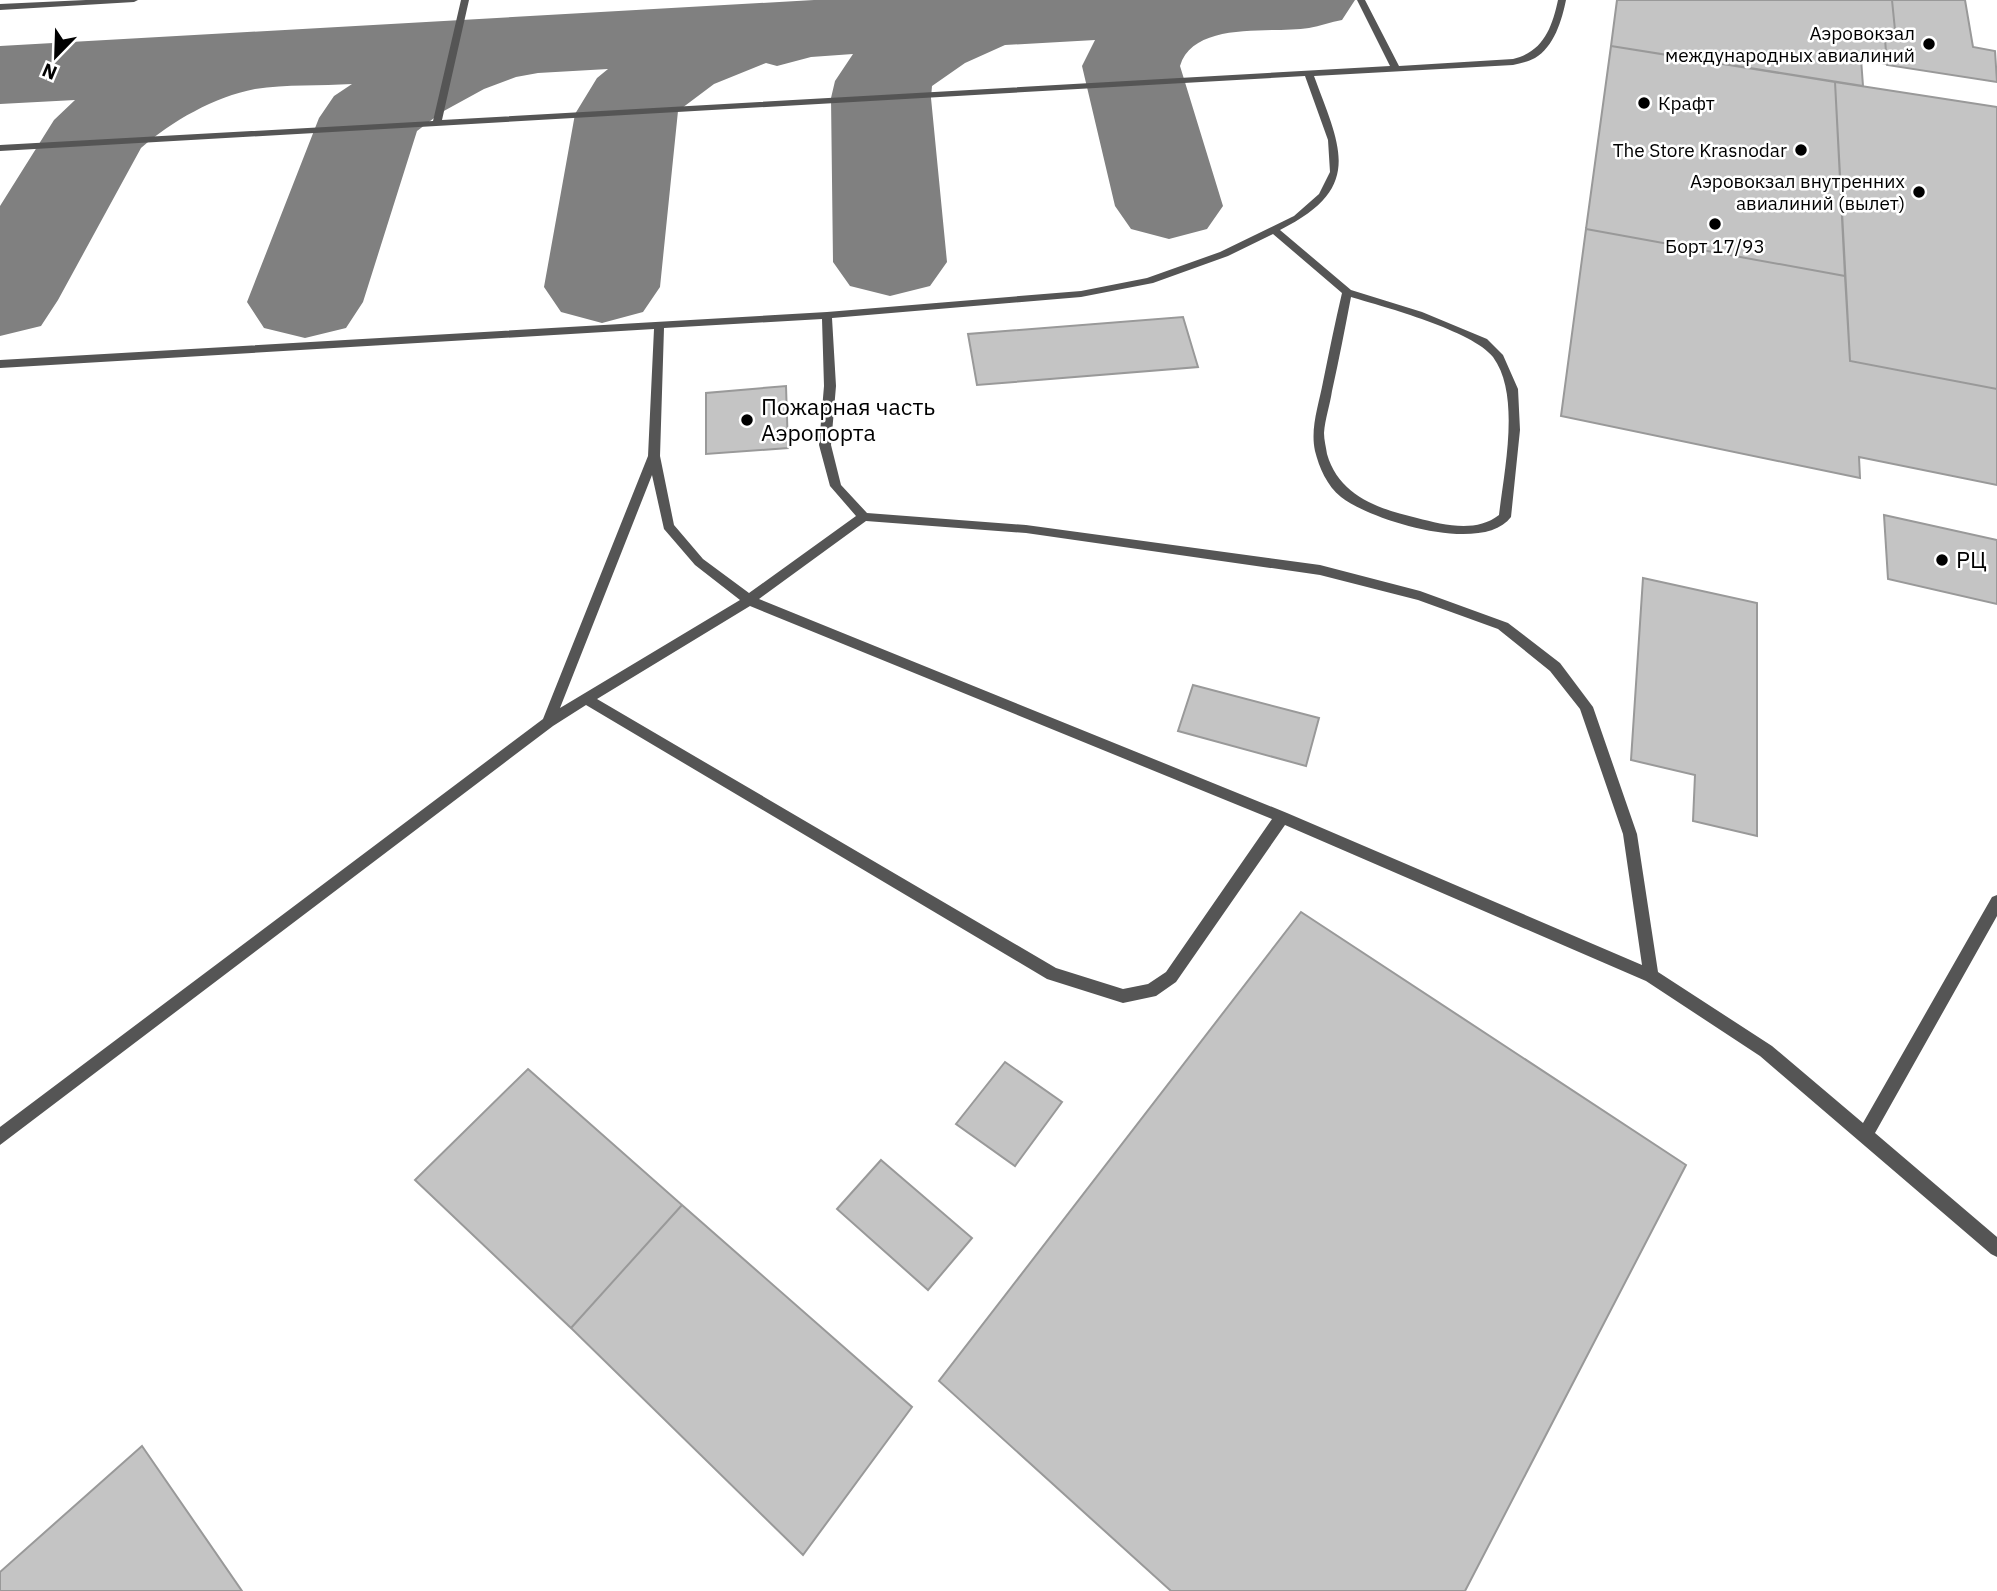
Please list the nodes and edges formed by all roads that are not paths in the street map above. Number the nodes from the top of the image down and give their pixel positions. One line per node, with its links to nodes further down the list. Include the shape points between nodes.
1 (134, 0): 5 (lane)
2 (465, 0): 8 (lane)
3 (1361, 0): 6 (lane)
4 (1562, 0): 6 (lane, via 1559,18 1533,57 1513,62)
5 (0, 7)
6 (1395, 67): 7 (lane)
7 (1308, 73): 8 (lane); 10 (lane, via 1333,140 1335,172 1323,195 1297,218)
8 (437, 124): 9 (lane)
9 (0, 148)
10 (1273, 229): 11 (lane); 12 (lane, via 1224,254 1149,281 1081,294)
11 (1347, 292): 11 (lane, via 1483,341 1499,357 1512,389 1514,430 1505,517 1495,526 1450,530 1364,506 1345,494 1331,477 1318,435)
12 (827, 315): 13 (lane); 16 (lane, via 830,386 825,445 836,486)
13 (659, 325): 14 (lane); 15 (lane)
14 (0, 364)
15 (654, 456): 17 (lane, via 668,526 699,562); 19 (lane)
16 (864, 517): 17 (lane); 22 (lane, via 1026,529 1320,570 1420,596 1503,626 1555,667 1586,707 1630,834)
17 (749, 600): 18 (lane); 20 (lane)
18 (585, 698): 19 (lane); 20 (lane, via 1052,974 1123,996 1151,991 1171,977)
19 (548, 722): 24 (lane)
20 (1282, 817): 22 (lane)
21 (1997, 902): 23 (lane)
22 (1651, 976): 23 (lane, via 1766,1051)
23 (1865, 1135): 25 (lane)
24 (0, 1137)
25 (1997, 1248)

